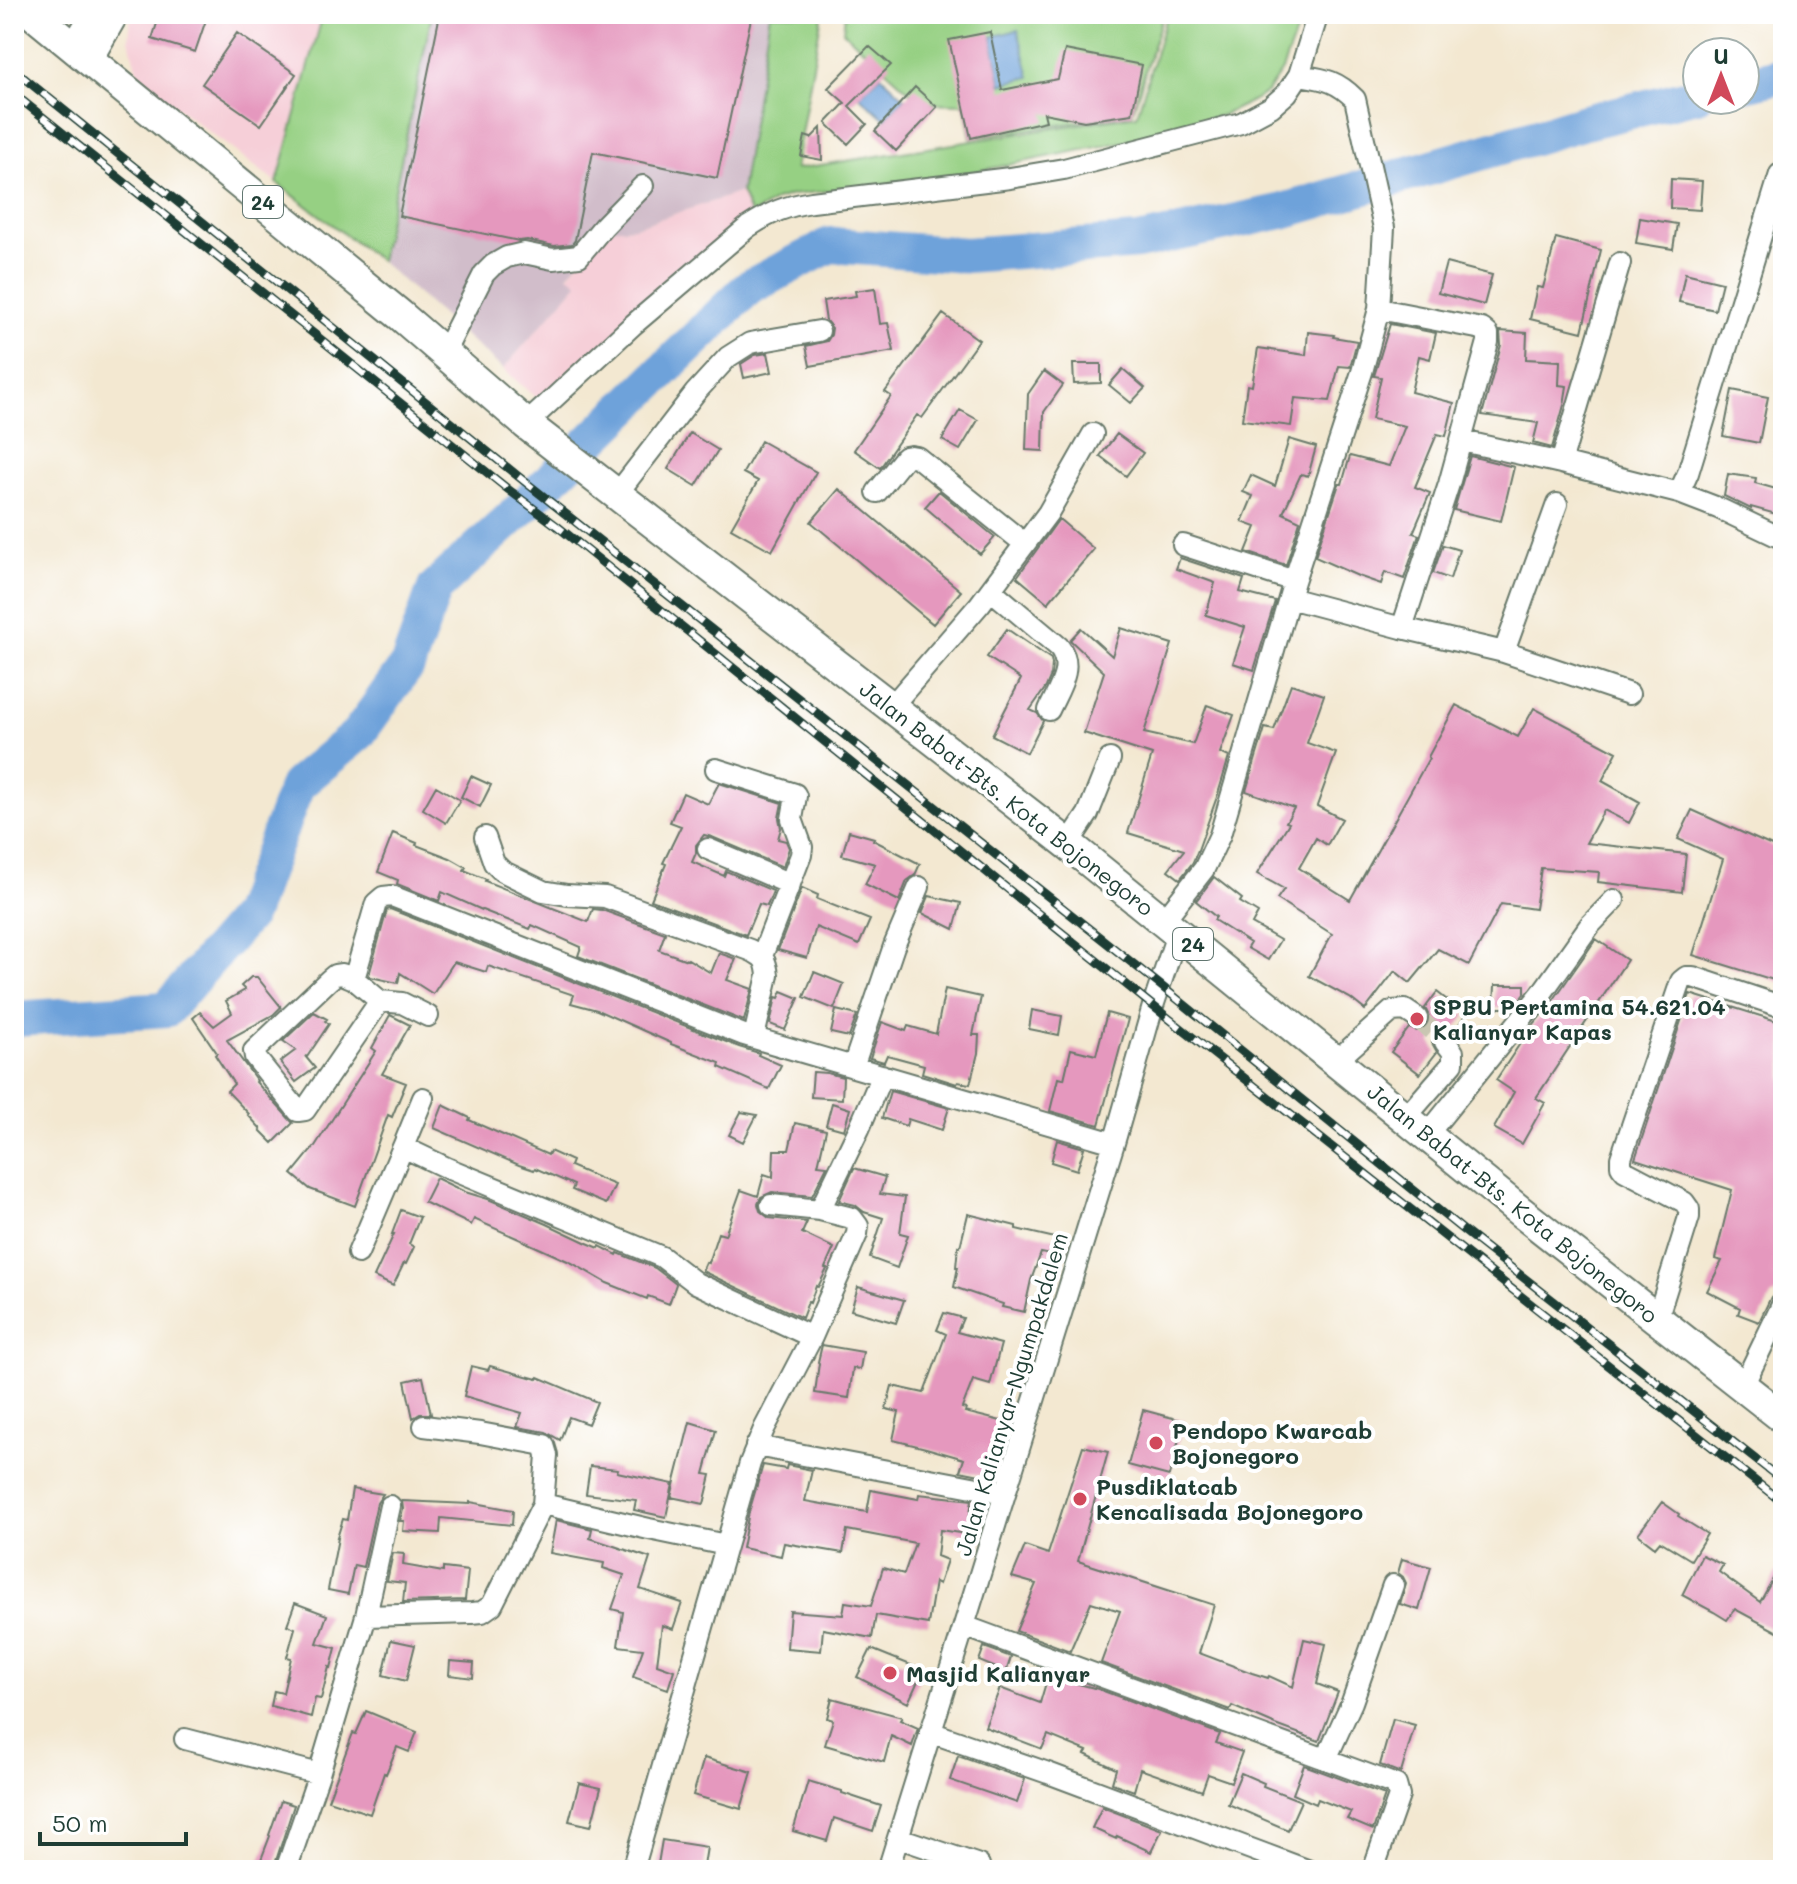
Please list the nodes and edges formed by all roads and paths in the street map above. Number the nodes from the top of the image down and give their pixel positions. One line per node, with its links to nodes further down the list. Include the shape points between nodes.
1 (33, 14): 5 (highway, 24)
2 (94, 14): 5 (main road)
3 (115, 14): 5 (main road)
4 (1318, 14): 6 (street)
5 (82, 53): 12 (highway, 24)
6 (1299, 75): 10 (street, Jalan Kalianyar-Ngumpakdalem, via 1326,79 1355,99 1384,228); 13 (street, via 1271,107 1241,123 1064,169 812,202 768,214 634,324)
7 (1780, 174): 19 (street)
8 (643, 186): 12 (street, via 579,256 553,259 524,253 493,265)
9 (1620, 263): 16 (street)
10 (1379, 309): 15 (street, via 1488,334); 25 (street, Jalan Kalianyar-Ngumpakdalem)
11 (819, 331): 17 (street, via 750,343 728,357)
12 (444, 353): 13 (highway, Jalan Babat-Bts. Kota Bojonegoro / 24)
13 (534, 431): 17 (highway, Jalan Babat-Bts. Kota Bojonegoro / 24)
14 (1093, 434): 22 (street)
15 (1462, 441): 16 (street); 26 (street)
16 (1561, 463): 19 (street)
17 (606, 486): 29 (highway, Jalan Babat-Bts. Kota Bojonegoro / 24)
18 (877, 492): 22 (street, via 905,457 917,457)
19 (1679, 493): 21 (street)
20 (1557, 504): 27 (street)
21 (1783, 539)
22 (1025, 544): 24 (street)
23 (1183, 545): 25 (street)
24 (991, 590): 29 (street); 30 (street, via 1064,653 1066,673)
25 (1292, 590): 26 (street); 39 (street, Jalan Kalianyar-Ngumpakdalem, via 1213,851)
26 (1402, 628): 27 (street)
27 (1504, 652): 28 (street)
28 (1629, 694)
29 (891, 707): 34 (highway, Jalan Babat-Bts. Kota Bojonegoro / 24)
30 (1049, 710)
31 (1110, 759): 34 (street, via 1088,814)
32 (716, 769): 36 (street, via 795,794 793,825 802,847)
33 (485, 837): 40 (street, via 502,871 543,891 605,897)
34 (1068, 844): 39 (highway, Jalan Babat-Bts. Kota Bojonegoro / 24)
35 (708, 849): 36 (street)
36 (790, 884): 40 (street)
37 (919, 887): 49 (street)
38 (1614, 900): 52 (street, via 1541,994)
39 (1171, 926): 48 (highway, Jalan Babat-Bts. Kota Bojonegoro / 24); 53 (street, Jalan Kalianyar-Ngumpakdalem)
40 (762, 956): 46 (street, via 768,975)
41 (354, 979): 42 (street); 42 (street, via 335,975 254,1051 295,1109 305,1110); 46 (street, via 376,903 392,896)
42 (380, 1001): 44 (street, via 402,1003)
43 (1783, 1007): 59 (street, via 1693,977 1681,981 1621,1158 1625,1171 1689,1209)
44 (428, 1016)
45 (1417, 1018): 48 (street, via 1405,1010 1392,1011)
46 (754, 1037): 49 (street)
47 (1445, 1042): 52 (street, via 1453,1063)
48 (1336, 1061): 52 (highway, Jalan Babat-Bts. Kota Bojonegoro / 24)
49 (853, 1067): 50 (street)
50 (882, 1075): 53 (street); 56 (street)
51 (423, 1098): 54 (street)
52 (1416, 1126): 59 (highway, Jalan Babat-Bts. Kota Bojonegoro / 24)
53 (1114, 1143): 65 (street, Jalan Kalianyar-Ngumpakdalem)
54 (403, 1147): 57 (street); 60 (street, via 662,1257 696,1283)
55 (771, 1205): 56 (street)
56 (820, 1210): 60 (street, via 852,1218 858,1226)
57 (358, 1253)
58 (1783, 1303): 61 (street)
59 (1657, 1319): 61 (highway, Jalan Babat-Bts. Kota Bojonegoro / 24)
60 (812, 1337): 64 (street)
61 (1743, 1386): 62 (highway, Jalan Babat-Bts. Kota Bojonegoro / 24)
62 (1783, 1418)
63 (424, 1426): 66 (street, via 544,1445)
64 (756, 1446): 65 (street); 68 (street)
65 (1004, 1493): 71 (street, Jalan Kalianyar-Ngumpakdalem)
66 (543, 1504): 68 (street); 70 (street, via 487,1610)
67 (390, 1506): 70 (street)
68 (726, 1545): 79 (street)
69 (1393, 1585): 74 (street)
70 (366, 1616): 75 (street)
71 (964, 1626): 72 (street, Jalan Kalianyar-Ngumpakdalem); 74 (street)
72 (930, 1732): 76 (street, Jalan Kalianyar-Ngumpakdalem); 81 (street)
73 (185, 1739): 75 (street)
74 (1326, 1759): 82 (street, via 1396,1785 1399,1796)
75 (319, 1774): 78 (street)
76 (899, 1838): 77 (street); 80 (street, Jalan Kalianyar-Ngumpakdalem)
77 (979, 1865)
78 (286, 1870)
79 (633, 1870)
80 (888, 1870)
81 (1307, 1870)
82 (1373, 1870)

